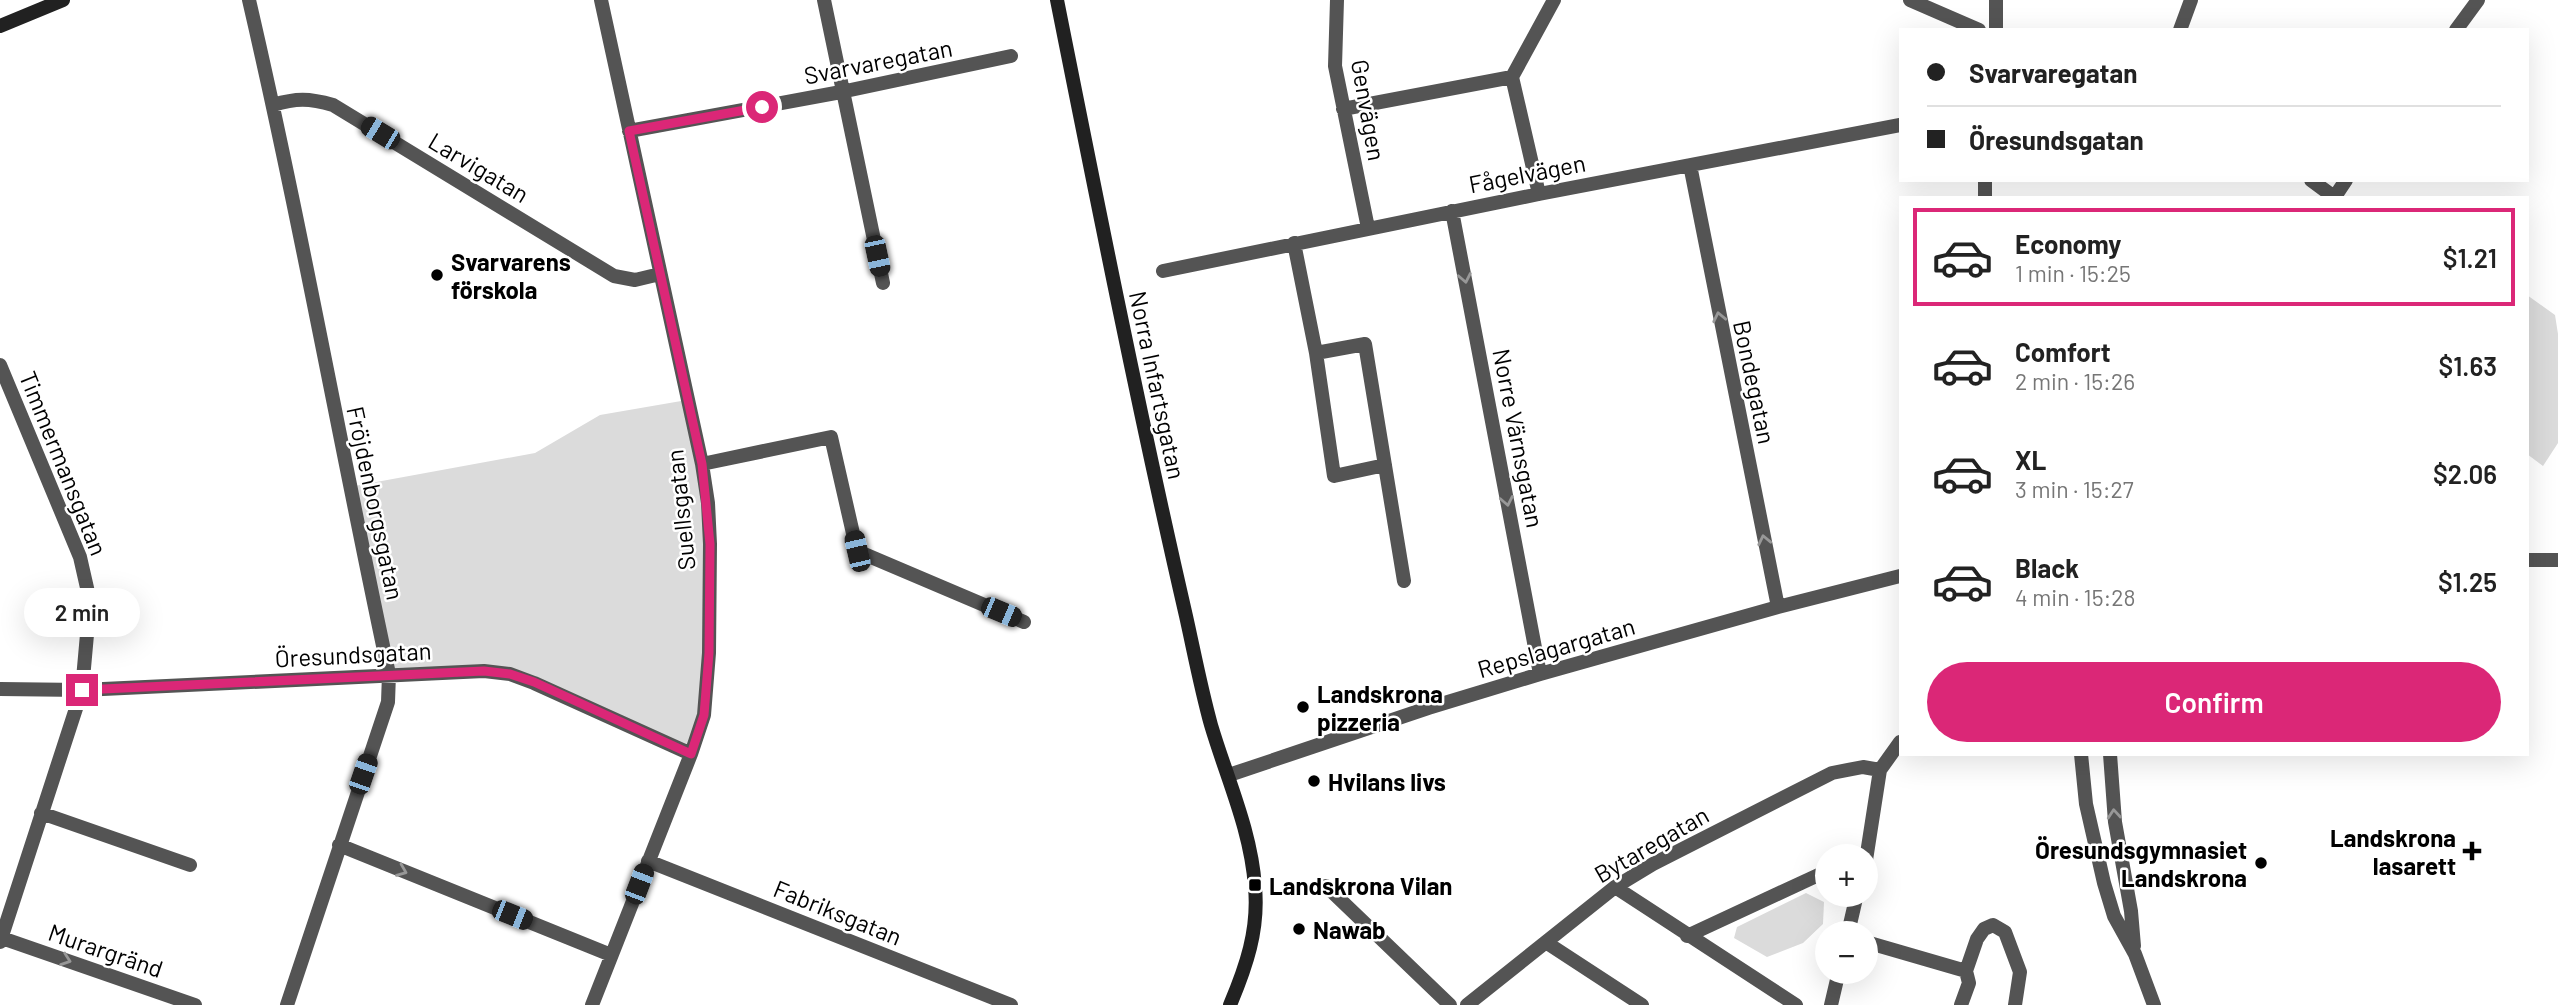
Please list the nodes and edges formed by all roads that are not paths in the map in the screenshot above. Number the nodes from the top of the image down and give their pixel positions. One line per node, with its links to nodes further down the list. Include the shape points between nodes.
1 (63, 0): 12 (street)
2 (248, 0): 20 (street, Fröjdenborgsgatan)
3 (601, 0): 23 (street, Suellsgatan)
4 (824, 0): 19 (street)
5 (1057, 0): 53 (street, Norra Infartsgatan, via 1150,458 1212,726)
6 (1338, 0): 21 (street, Genvägen, via 1335,66)
7 (1554, 0): 18 (street)
8 (1910, 0): 13 (street)
9 (1996, 0): 14 (street)
10 (2191, 0): 15 (street)
11 (2477, 0): 16 (street)
12 (0, 26)
13 (1974, 28)
14 (1996, 28)
15 (2181, 28)
16 (2457, 28)
17 (1011, 57): 19 (street, Svarvaregatan)
18 (1513, 77): 21 (street); 26 (street)
19 (842, 92): 23 (street, Svarvaregatan); 33 (street)
20 (273, 105): 32 (street, Larvigatan, via 296,98 333,105 614,276 635,280); 44 (street, Fröjdenborgsgatan)
21 (1343, 110): 29 (street, Genvägen)
22 (1899, 125): 24 (street, Fågelvägen)
23 (629, 131): 32 (street, Suellsgatan)
24 (1690, 165): 26 (street, Fågelvägen); 42 (street, Bondegatan, one-way to 24)
25 (2314, 182): 27 (street)
26 (1539, 194): 28 (street, Fågelvägen)
27 (2333, 196)
28 (1452, 211): 29 (street, Fågelvägen); 45 (street, Norre Värnsgatan, one-way to 45)
29 (1368, 228): 30 (street, Fågelvägen)
30 (1294, 243): 31 (street, Fågelvägen); 34 (street)
31 (1163, 271)
32 (660, 274): 36 (street, Suellsgatan)
33 (883, 283)
34 (1316, 353): 37 (street, via 1365,344); 37 (street, via 1334,476)
35 (0, 365): 47 (street, Timmermansgatan, via 80,557 90,601)
36 (702, 464): 43 (street, via 831,437 857,551); 49 (street, Suellsgatan, via 710,544 709,653 704,715)
37 (1385, 465): 41 (street)
38 (2529, 560): 39 (street)
39 (2558, 560)
40 (1899, 576): 42 (street, Repslagargatan)
41 (1404, 581)
42 (1778, 607): 45 (street, Repslagargatan)
43 (1024, 622)
44 (389, 674): 47 (street, Öresundsgatan); 49 (street, Öresundsgatan, via 510,674); 56 (street, Fröjdenborgsgatan, via 388,702)
45 (1539, 674): 53 (street, Repslagargatan)
46 (0, 689): 47 (street, Öresundsgatan)
47 (82, 690): 54 (street, Timmermansgatan)
48 (1899, 742): 52 (street)
49 (691, 754): 57 (street, Suellsgatan)
50 (2081, 756): 66 (street, via 2088,816 2104,883 2114,916)
51 (2110, 756): 66 (street, one-way to 51)
52 (1880, 770): 55 (street); 61 (street, Bytaregatan, via 1863,767 1832,773)
53 (1229, 775): 74 (street, Norra Infartsgatan, via 1250,847 1256,905 1249,960)
54 (41, 813): 58 (street); 63 (street, Timmermansgatan)
55 (1866, 844)
56 (339, 845): 67 (street, one-way to 67); 71 (street, Fröjdenborgsgatan)
57 (648, 861): 67 (street, Suellsgatan); 73 (street, Fabriksgatan)
58 (190, 865)
59 (1815, 877): 62 (street)
60 (1326, 886): 75 (street)
61 (1615, 887): 62 (street); 64 (street, Bytaregatan)
62 (1687, 936): 78 (street)
63 (1, 940): 70 (street, Murargränd, one-way to 70)
64 (1547, 943): 76 (street, Bytaregatan); 77 (street)
65 (1878, 945): 68 (street)
66 (2135, 954): 82 (street)
67 (611, 955): 72 (street, Suellsgatan)
68 (1966, 971): 80 (street, via 1969,983); 81 (street, via 1984,929 1993,925 2005,932 2020,972)
69 (1836, 984): 79 (street)
70 (195, 1005)
71 (287, 1005)
72 (592, 1005)
73 (1011, 1005)
74 (1230, 1005)
75 (1450, 1005)
76 (1467, 1005)
77 (1642, 1005)
78 (1796, 1005)
79 (1831, 1005)
80 (1961, 1005)
81 (2015, 1005)
82 (2154, 1005)

